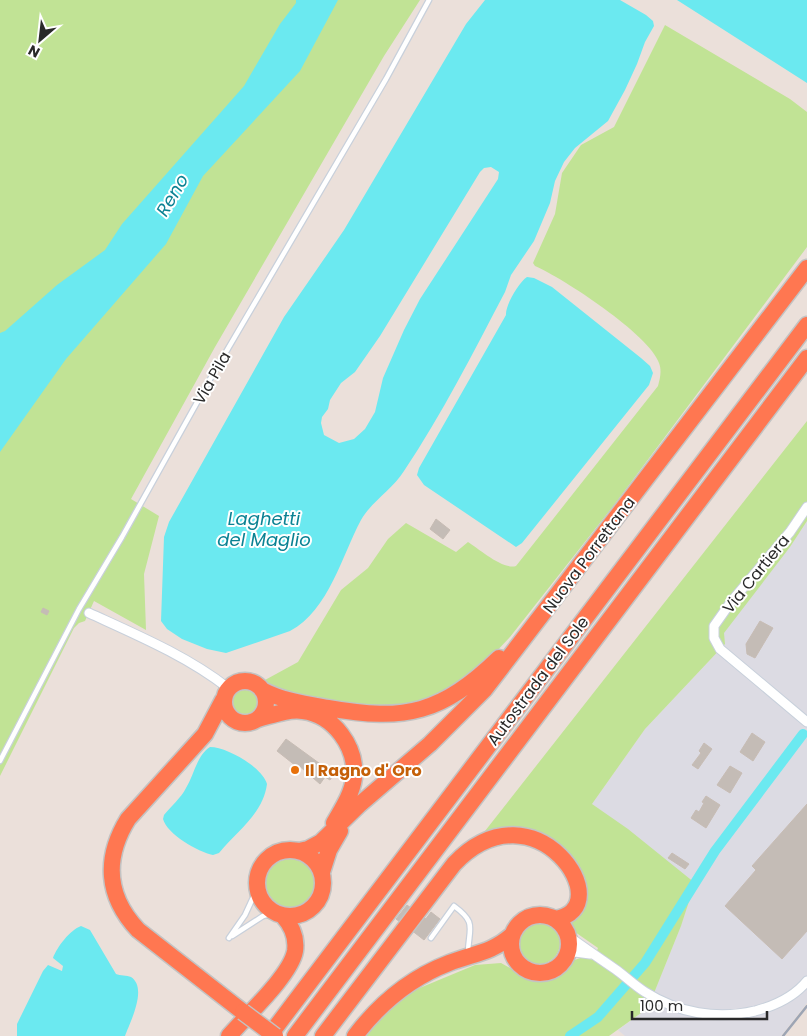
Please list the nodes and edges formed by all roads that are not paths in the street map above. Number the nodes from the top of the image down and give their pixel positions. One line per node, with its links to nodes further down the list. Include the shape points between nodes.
1 (429, 0): 6 (lane, Via Pila)
2 (807, 268): 8 (highway, Nuova Porrettana)
3 (807, 325): 33 (highway, Autostrada del Sole)
4 (807, 358): 35 (highway, Autostrada del Sole)
5 (807, 507): 13 (street, Via Cartiera, via 714,626 714,638 720,649)
6 (79, 609): 7 (lane); 15 (lane, Via Pila)
7 (89, 613): 10 (street, via 207,672)
8 (543, 615): 9 (highway, via 467,687 418,711 358,714 281,699); 16 (highway, Nuova Porrettana, via 491,682 459,716)
9 (262, 690): 10 (highway, via 243,680); 11 (highway, via 266,702)
10 (226, 694): 12 (highway, via 226,713); 14 (highway)
11 (258, 719): 12 (highway, via 248,723); 17 (highway, via 287,712 315,714 333,725 348,744 354,766 351,789)
12 (236, 722): 14 (highway)
13 (807, 722)
14 (206, 734): 34 (highway, bridge, via 128,819 117,839 112,860 114,892 120,907 138,930)
15 (0, 761)
16 (346, 819): 17 (highway); 19 (highway, via 329,850)
17 (321, 842): 18 (highway)
18 (299, 851): 19 (highway, via 309,855); 20 (highway, via 280,851 271,855 259,870)
19 (322, 872): 21 (highway, via 322,892 315,905 303,914)
20 (257, 889): 21 (highway, via 266,907); 21 (lane, via 245,915 228,938 263,916)
21 (279, 914): 32 (highway, via 289,923 296,942 291,963)
22 (555, 920): 23 (highway, via 547,916 530,917 522,921); 24 (highway); 36 (highway, via 573,912 579,895 576,878 559,854 530,837 509,835 484,842 454,864)
23 (512, 935): 26 (highway, via 502,944); 29 (highway, via 512,952)
24 (568, 936): 27 (street); 28 (highway)
25 (431, 938): 26 (lane, via 454,906 470,922)
26 (475, 955): 29 (highway, via 504,956); 31 (highway, via 446,964 403,987 373,1013)
27 (593, 955): 28 (street, via 575,952); 30 (street, via 669,1005 711,1015 741,1014 769,1007 788,998)
28 (565, 958): 29 (highway, via 557,967 540,973 522,967)
29 (516, 960)
30 (807, 981)
31 (357, 1034)
32 (229, 1036)
33 (269, 1036)
34 (275, 1036)
35 (295, 1036)
36 (322, 1036)

